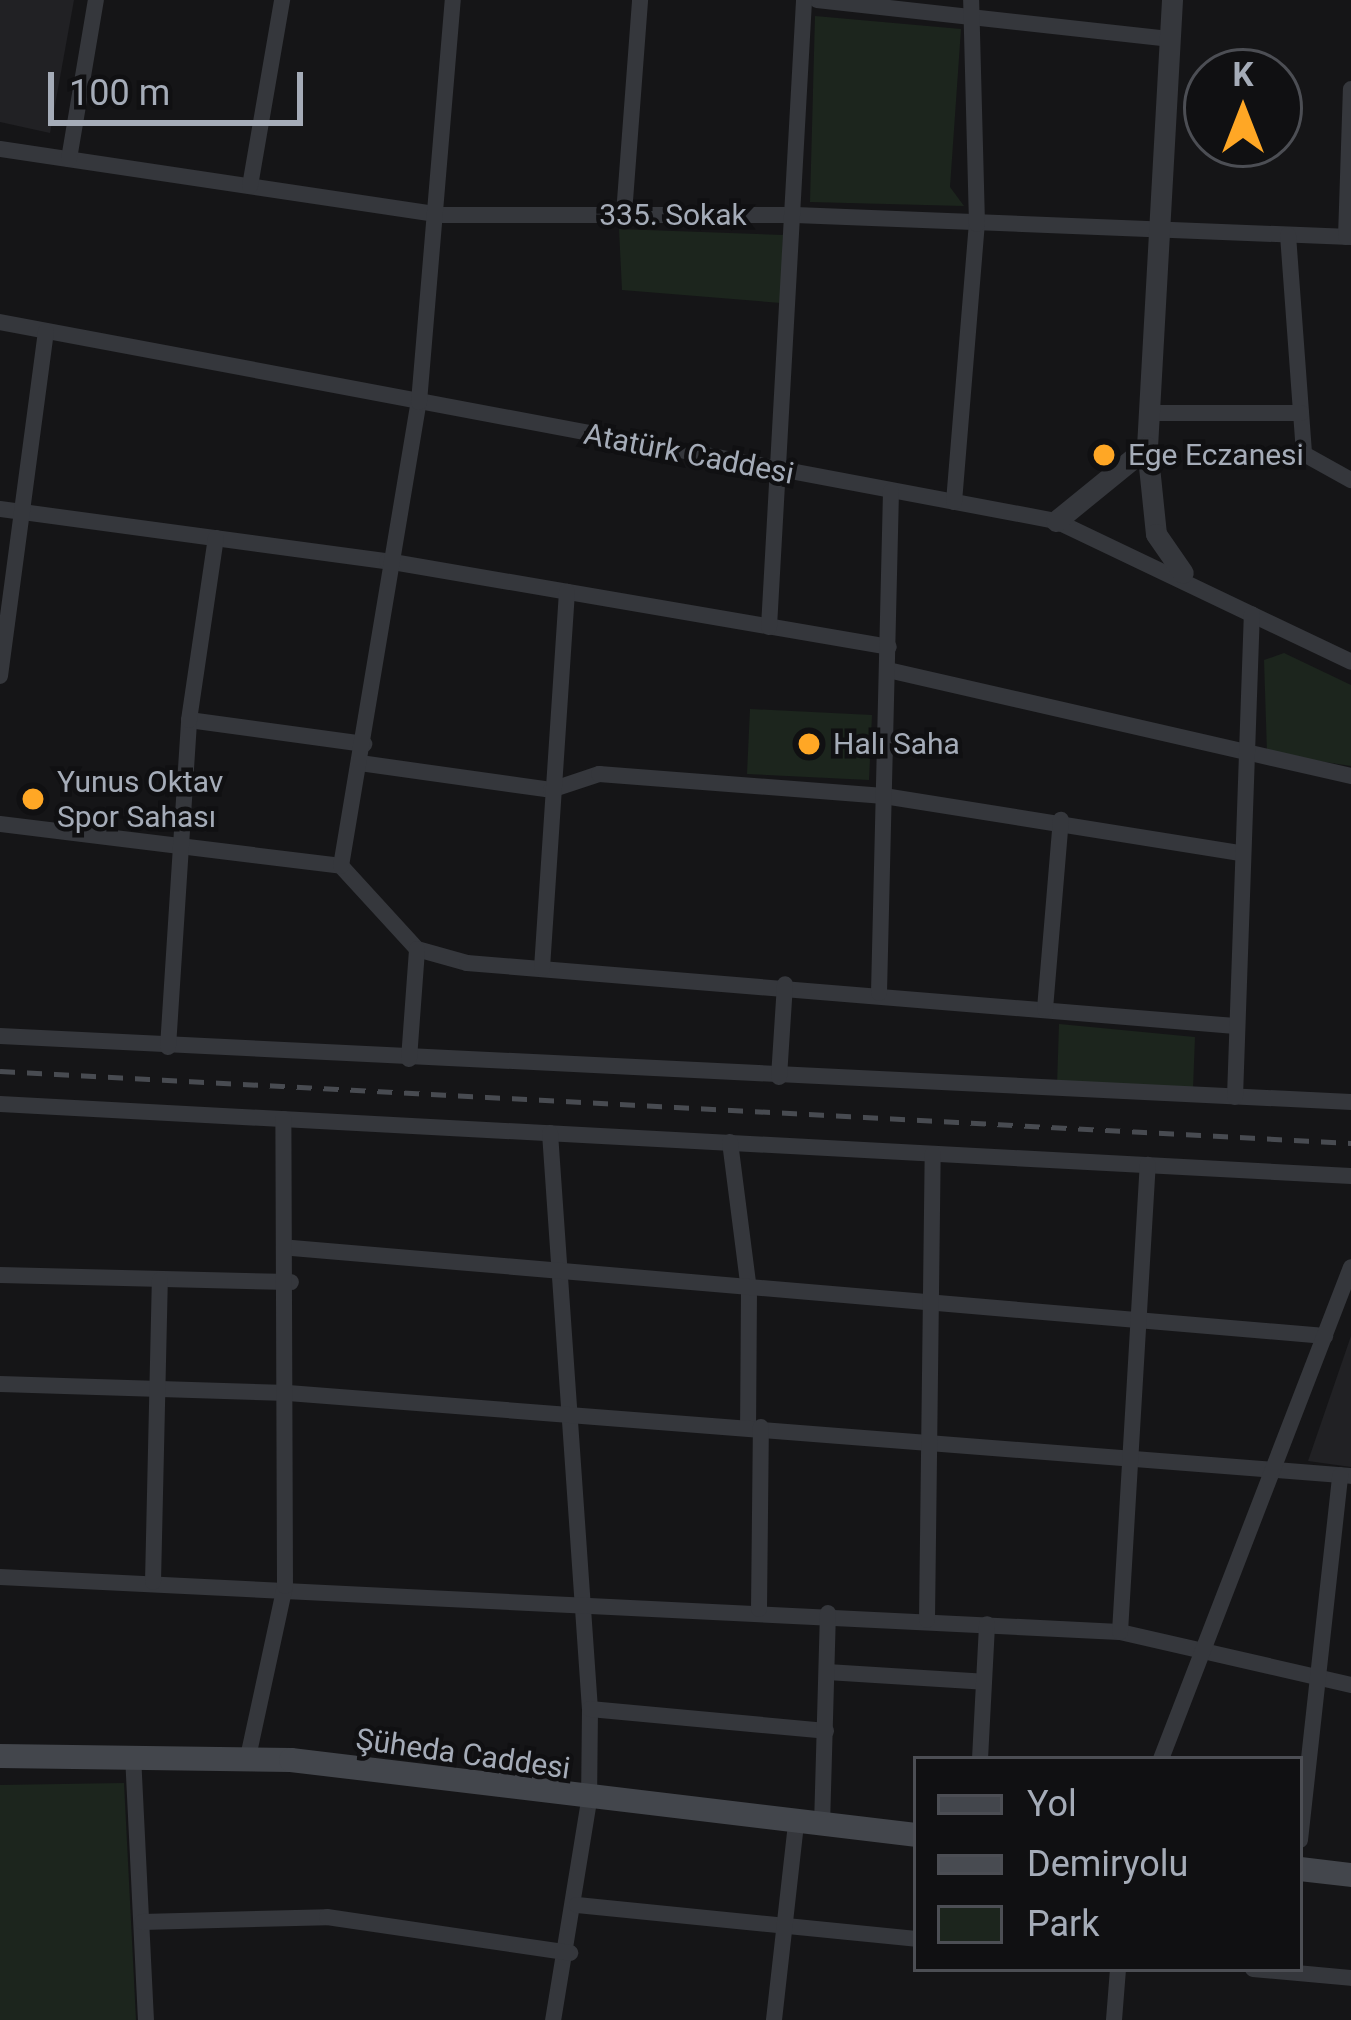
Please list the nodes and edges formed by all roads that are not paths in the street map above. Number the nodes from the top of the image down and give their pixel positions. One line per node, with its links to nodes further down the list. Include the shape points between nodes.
1 (96, 0): 12 (street)
2 (282, 0): 13 (street)
3 (453, 0): 14 (street)
4 (640, 0): 15 (street)
5 (804, 0): 16 (street)
6 (818, 0): 8 (street)
7 (1172, 0): 9 (street)
8 (968, 9): 9 (street); 17 (street)
9 (1169, 39): 18 (street)
10 (1351, 88): 20 (street)
11 (0, 149): 12 (street, 335. Sokak)
12 (69, 159): 13 (street, 335. Sokak)
13 (250, 186): 14 (street, 335. Sokak)
14 (441, 214): 15 (street, 335. Sokak); 23 (street)
15 (624, 214): 16 (street, 335. Sokak)
16 (795, 214): 17 (street, 335. Sokak); 27 (street)
17 (977, 224): 18 (street, 335. Sokak); 30 (street)
18 (1156, 230): 19 (street, 335. Sokak); 24 (street)
19 (1288, 235): 20 (street, 335. Sokak); 25 (street)
20 (1348, 237)
21 (0, 322): 22 (street, Atatürk Caddesi)
22 (46, 331): 23 (street, Atatürk Caddesi); 32 (street)
23 (418, 402): 27 (street, Atatürk Caddesi); 35 (street)
24 (1148, 412): 25 (street); 26 (street)
25 (1301, 413): 28 (street, via 1304,454)
26 (1147, 447): 33 (street); 36 (street, via 1156,534)
27 (780, 472): 29 (street, Atatürk Caddesi); 39 (street)
28 (1351, 480)
29 (891, 490): 30 (street, Atatürk Caddesi); 40 (street)
30 (954, 502): 33 (street, Atatürk Caddesi)
31 (0, 509): 32 (street)
32 (24, 513): 34 (street); 43 (street)
33 (1056, 521): 36 (street, Atatürk Caddesi)
34 (216, 538): 35 (street); 44 (street)
35 (387, 561): 37 (street); 45 (street)
36 (1183, 573): 38 (street, Atatürk Caddesi)
37 (567, 592): 39 (street); 48 (street)
38 (1252, 614): 41 (street, Atatürk Caddesi); 46 (street)
39 (769, 627): 40 (street)
40 (889, 647): 42 (street)
41 (1351, 662)
42 (888, 670): 46 (street); 49 (street)
43 (0, 676)
44 (189, 720): 45 (street); 52 (street)
45 (362, 753): 48 (street); 54 (street)
46 (1246, 760): 47 (street); 53 (street)
47 (1351, 776)
48 (551, 790): 49 (street, via 599,774); 56 (street)
49 (884, 796): 50 (street); 58 (street)
50 (1061, 820): 53 (street); 59 (street)
51 (0, 824): 52 (street)
52 (178, 844): 54 (street); 62 (street)
53 (1240, 853): 60 (street)
54 (341, 866): 55 (street)
55 (417, 949): 56 (street); 63 (street)
56 (542, 968): 57 (street)
57 (785, 984): 58 (street); 64 (street)
58 (879, 993): 59 (street)
59 (1046, 1009): 60 (street)
60 (1235, 1026): 65 (street)
61 (0, 1036): 62 (street)
62 (168, 1047): 63 (street)
63 (410, 1059): 64 (street)
64 (779, 1078): 65 (street)
65 (1235, 1097): 66 (street)
66 (1351, 1102)
67 (0, 1104): 68 (street)
68 (284, 1119): 69 (street); 74 (street)
69 (550, 1132): 70 (street); 76 (street)
70 (730, 1142): 71 (street); 80 (street)
71 (934, 1154): 72 (street); 81 (street)
72 (1148, 1166): 73 (street); 82 (street)
73 (1351, 1176)
74 (292, 1248): 76 (street); 79 (street)
75 (1351, 1267): 83 (street)
76 (560, 1269): 80 (street); 87 (street)
77 (0, 1275): 78 (street)
78 (160, 1280): 79 (street); 85 (street)
79 (292, 1282): 86 (street)
80 (749, 1291): 81 (street); 88 (street)
81 (937, 1310): 82 (street); 89 (street)
82 (1139, 1324): 83 (street); 90 (street)
83 (1324, 1336): 91 (street)
84 (0, 1384): 85 (street)
85 (155, 1386): 86 (street); 94 (street)
86 (288, 1393): 87 (street); 95 (street)
87 (571, 1415): 88 (street); 96 (street)
88 (754, 1427): 89 (street); 97 (street)
89 (935, 1439): 90 (street); 99 (street)
90 (1128, 1457): 91 (street); 101 (street)
91 (1273, 1470): 92 (street); 102 (street)
92 (1346, 1476): 104 (street)
93 (0, 1577): 94 (street)
94 (154, 1582): 95 (street)
95 (286, 1586): 96 (street); 113 (street)
96 (582, 1600): 97 (street); 107 (street)
97 (759, 1609): 98 (street)
98 (828, 1613): 99 (street); 103 (street)
99 (927, 1620): 100 (street)
100 (988, 1624): 101 (street); 105 (street)
101 (1120, 1632): 102 (street)
102 (1199, 1652): 104 (street); 112 (street)
103 (827, 1672): 105 (street); 108 (street)
104 (1323, 1679): 106 (street); 115 (street)
105 (984, 1682): 111 (street)
106 (1351, 1685)
107 (590, 1709): 108 (street); 114 (street)
108 (826, 1731): 117 (street)
109 (133, 1755): 110 (main road, Şüheda Caddesi); 113 (main road, Şüheda Caddesi); 122 (street)
110 (0, 1756)
111 (980, 1756)
112 (1162, 1756)
113 (248, 1757): 114 (main road, Şüheda Caddesi)
114 (589, 1801): 116 (main road, Şüheda Caddesi); 121 (street)
115 (1303, 1819)
116 (796, 1823): 117 (main road, Şüheda Caddesi); 123 (street)
117 (822, 1826): 118 (main road, Şüheda Caddesi)
118 (913, 1835)
119 (1303, 1870): 120 (main road)
120 (1351, 1875)
121 (577, 1905): 123 (street); 125 (street)
122 (142, 1922): 125 (street, via 327,1917); 129 (street)
123 (784, 1927): 124 (street); 131 (street)
124 (913, 1939)
125 (570, 1953): 130 (street)
126 (1118, 1972): 132 (street)
127 (1286, 1972): 128 (street)
128 (1351, 1978)
129 (146, 2020)
130 (553, 2020)
131 (774, 2020)
132 (1114, 2020)

